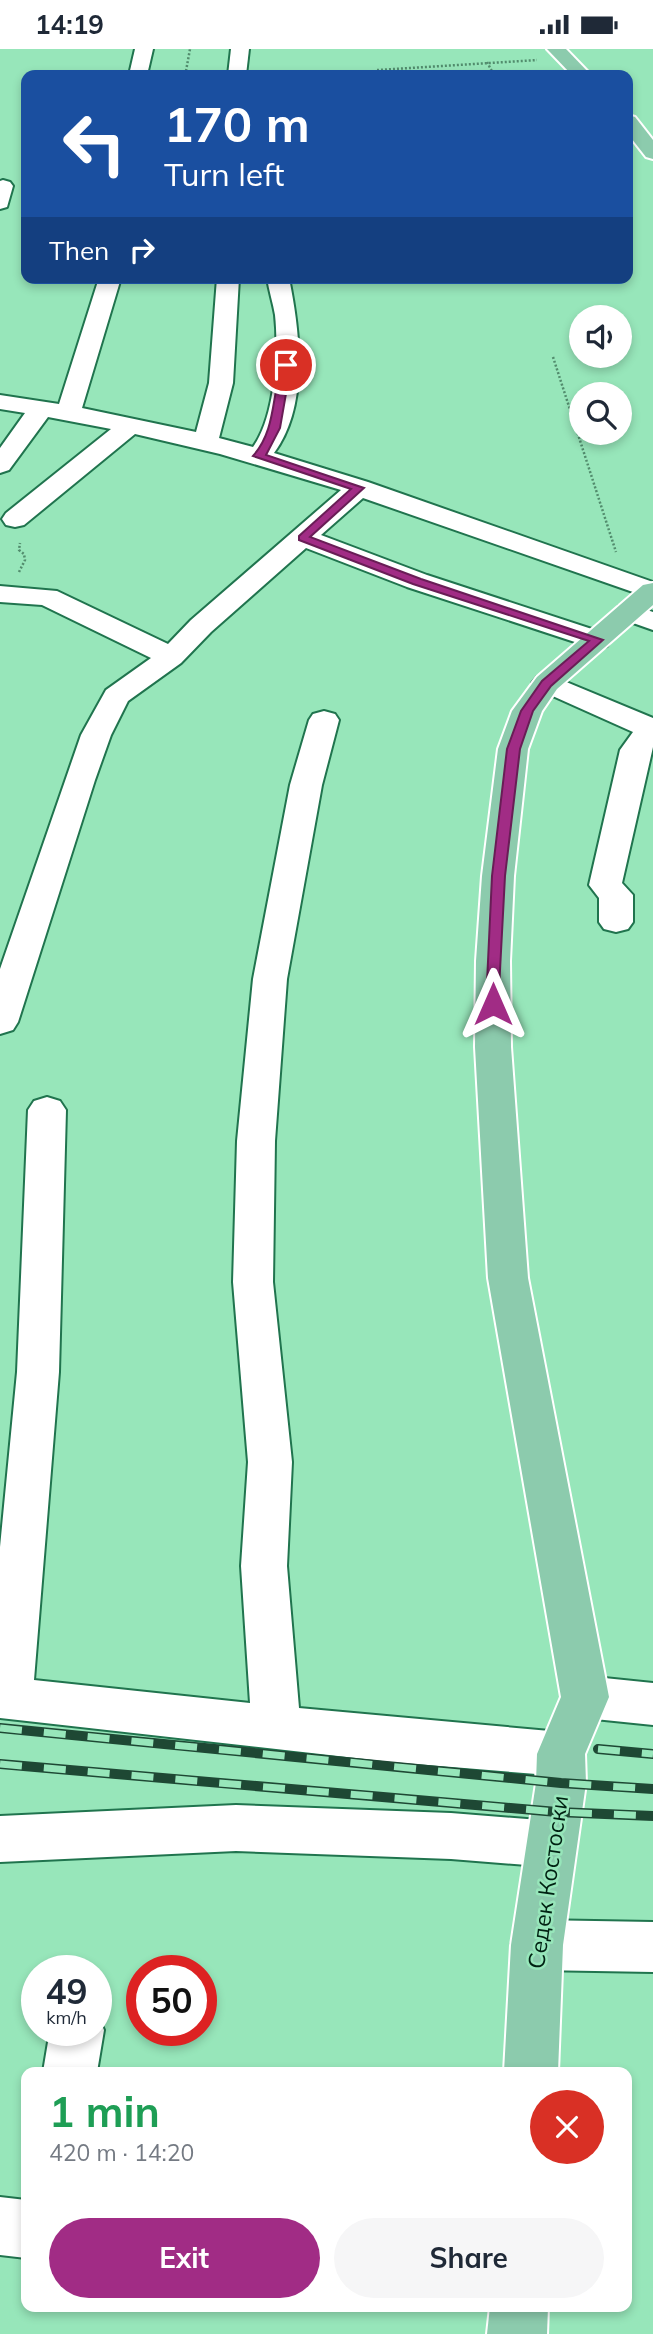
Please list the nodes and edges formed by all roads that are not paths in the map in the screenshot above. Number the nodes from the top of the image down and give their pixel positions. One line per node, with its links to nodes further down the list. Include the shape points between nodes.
1 (144, 49): 4 (street)
2 (240, 49): 5 (street)
3 (561, 54): 6 (main road)
4 (139, 70)
5 (238, 70)
6 (577, 70)
7 (633, 127): 8 (main road)
8 (653, 153)
9 (108, 284): 14 (street, via 87,364)
10 (228, 284): 16 (street, via 223,378 214,423)
11 (279, 284): 17 (street, via 286,316 286,365 275,428)
12 (0, 402): 13 (street)
13 (41, 409): 14 (street); 18 (street)
14 (67, 414): 15 (street)
15 (128, 427): 16 (street); 20 (street)
16 (204, 444): 17 (street)
17 (259, 456): 19 (street)
18 (0, 465)
19 (359, 488): 21 (street); 23 (street, via 549,558)
20 (15, 519)
21 (303, 538): 24 (street); 25 (street)
22 (10, 595): 25 (street, via 47,597)
23 (647, 604): 24 (main road)
24 (597, 640): 26 (main road)
25 (170, 657): 30 (street, via 116,696 96,735)
26 (547, 683): 28 (street); 33 (main road, via 527,711 513,749 498,876 493,1047 508,1278)
27 (324, 720): 35 (street, via 306,785 270,979 256,1141 253,1282 270,1462 264,1566)
28 (652, 729): 29 (street, via 635,750 605,885 616,895)
29 (616, 922)
30 (0, 1022)
31 (47, 1110): 32 (street, via 38,1372)
32 (5, 1697): 35 (street)
33 (585, 1697): 34 (street); 36 (main road, Седек Костоски)
34 (653, 1704)
35 (276, 1725): 36 (street, via 391,1740)
36 (561, 1753): 38 (main road, Седек Костоски)
37 (0, 1839): 38 (street, via 236,1828)
38 (552, 1844): 39 (main road, Седек Костоски)
39 (537, 1945): 40 (street); 43 (main road, Седек Костоски)
40 (653, 1947)
41 (74, 2046): 42 (street)
42 (71, 2067)
43 (531, 2067)
44 (0, 2226): 45 (street)
45 (21, 2228)
46 (519, 2312): 47 (main road)
47 (517, 2334)

